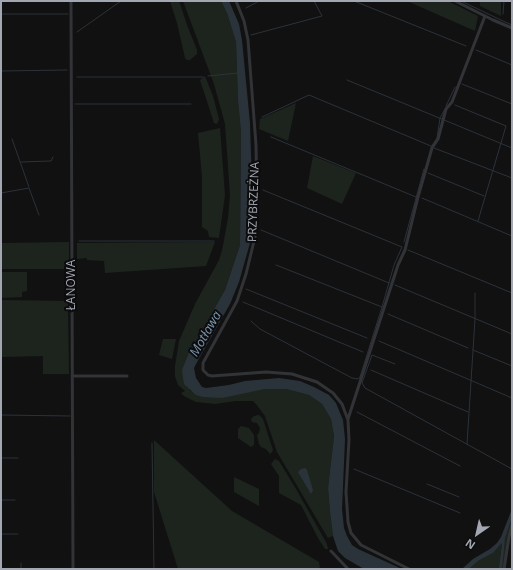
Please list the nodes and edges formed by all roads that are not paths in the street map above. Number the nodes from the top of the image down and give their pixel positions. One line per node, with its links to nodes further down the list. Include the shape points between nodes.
1 (71, 1): 6 (street, ŁANOWA)
2 (236, 1): 8 (street, PRZYBRZEŻNA, via 247,32 250,55 256,145 255,236 237,301 203,363 203,370 212,376 266,372 292,374 317,382 333,392 342,404)
3 (455, 1): 4 (street)
4 (485, 16): 5 (street); 8 (street, PRZYBRZEŻNA, via 452,102 446,109 438,139 432,148 405,250)
5 (512, 28)
6 (72, 376): 7 (street); 11 (street, ŁANOWA)
7 (127, 376)
8 (348, 420): 13 (street, PRZYBRZEŻNA, via 346,492 351,533 361,545)
9 (512, 525): 14 (street)
10 (331, 551): 12 (street)
11 (73, 569)
12 (348, 569)
13 (409, 569)
14 (504, 569)

